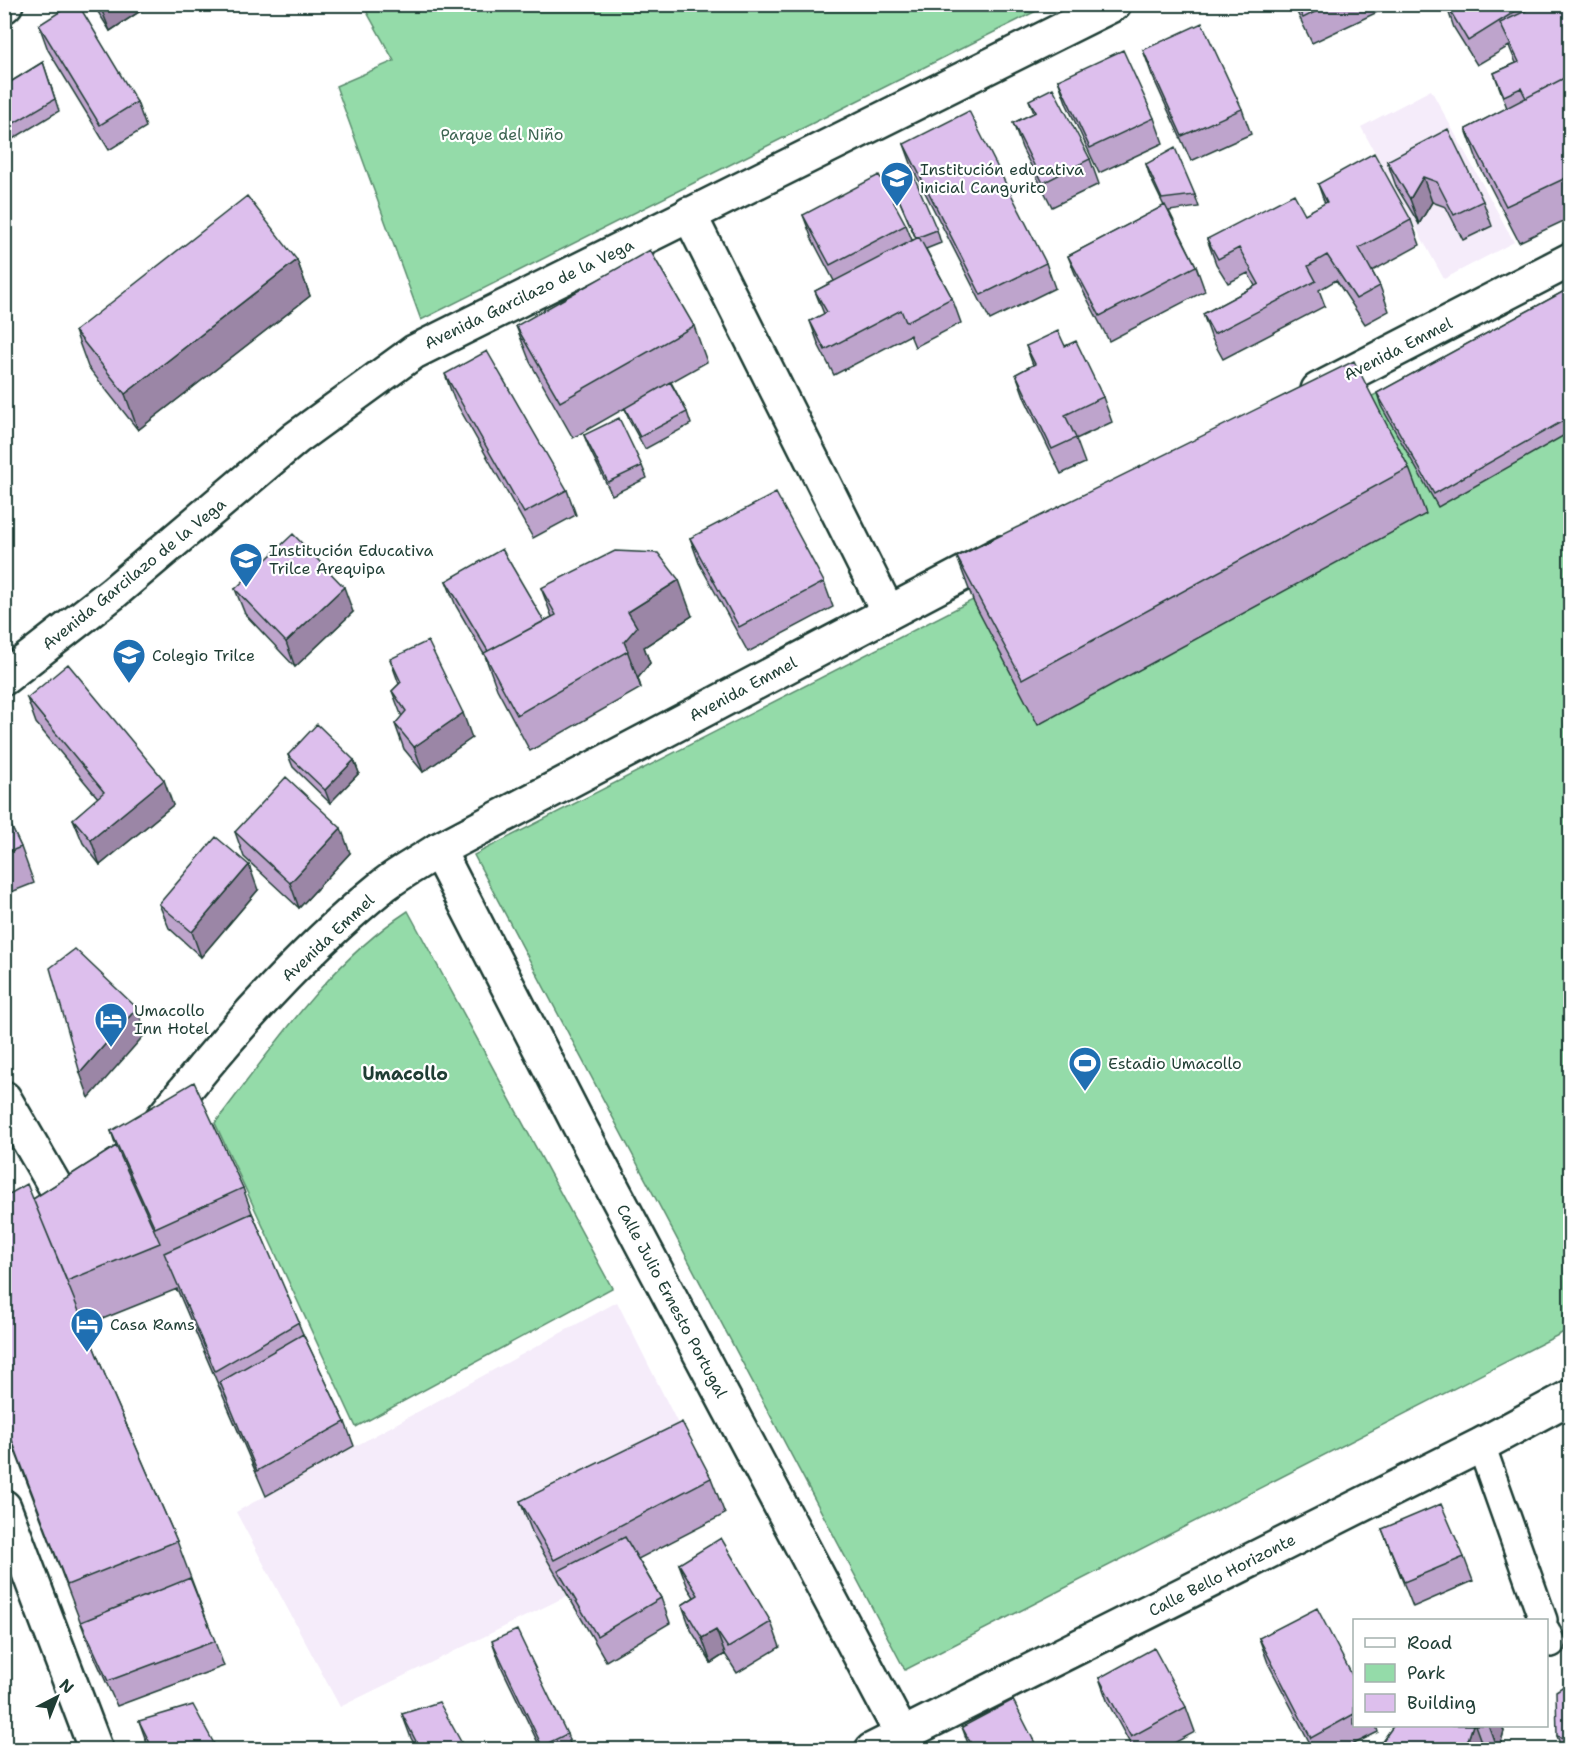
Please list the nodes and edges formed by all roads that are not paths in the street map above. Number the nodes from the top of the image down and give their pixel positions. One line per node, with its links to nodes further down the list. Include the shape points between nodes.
1 (1114, 4): 2 (street, Avenida Garcilazo de la Vega)
2 (689, 214): 6 (street); 7 (street, Avenida Garcilazo de la Vega, via 414,352 296,438 113,593)
3 (1570, 260): 4 (street, Avenida Emmel)
4 (1293, 403)
5 (1027, 540): 6 (street, Avenida Emmel)
6 (888, 612): 8 (street, Avenida Emmel)
7 (4, 678)
8 (438, 850): 10 (street, Avenida Emmel, via 386,884 332,930 201,1069); 18 (street, Calle Julio Ernesto Portugal)
9 (4, 1098): 12 (street)
10 (140, 1142)
11 (92, 1184): 12 (street)
12 (66, 1205): 13 (street)
13 (35, 1222)
14 (1570, 1397): 15 (street, Calle Bello Horizonte)
15 (1481, 1445): 17 (lane); 18 (street, Calle Bello Horizonte)
16 (4, 1507): 19 (street)
17 (1542, 1619)
18 (906, 1743): 20 (street, Calle Bello Horizonte)
19 (96, 1749)
20 (872, 1749)

